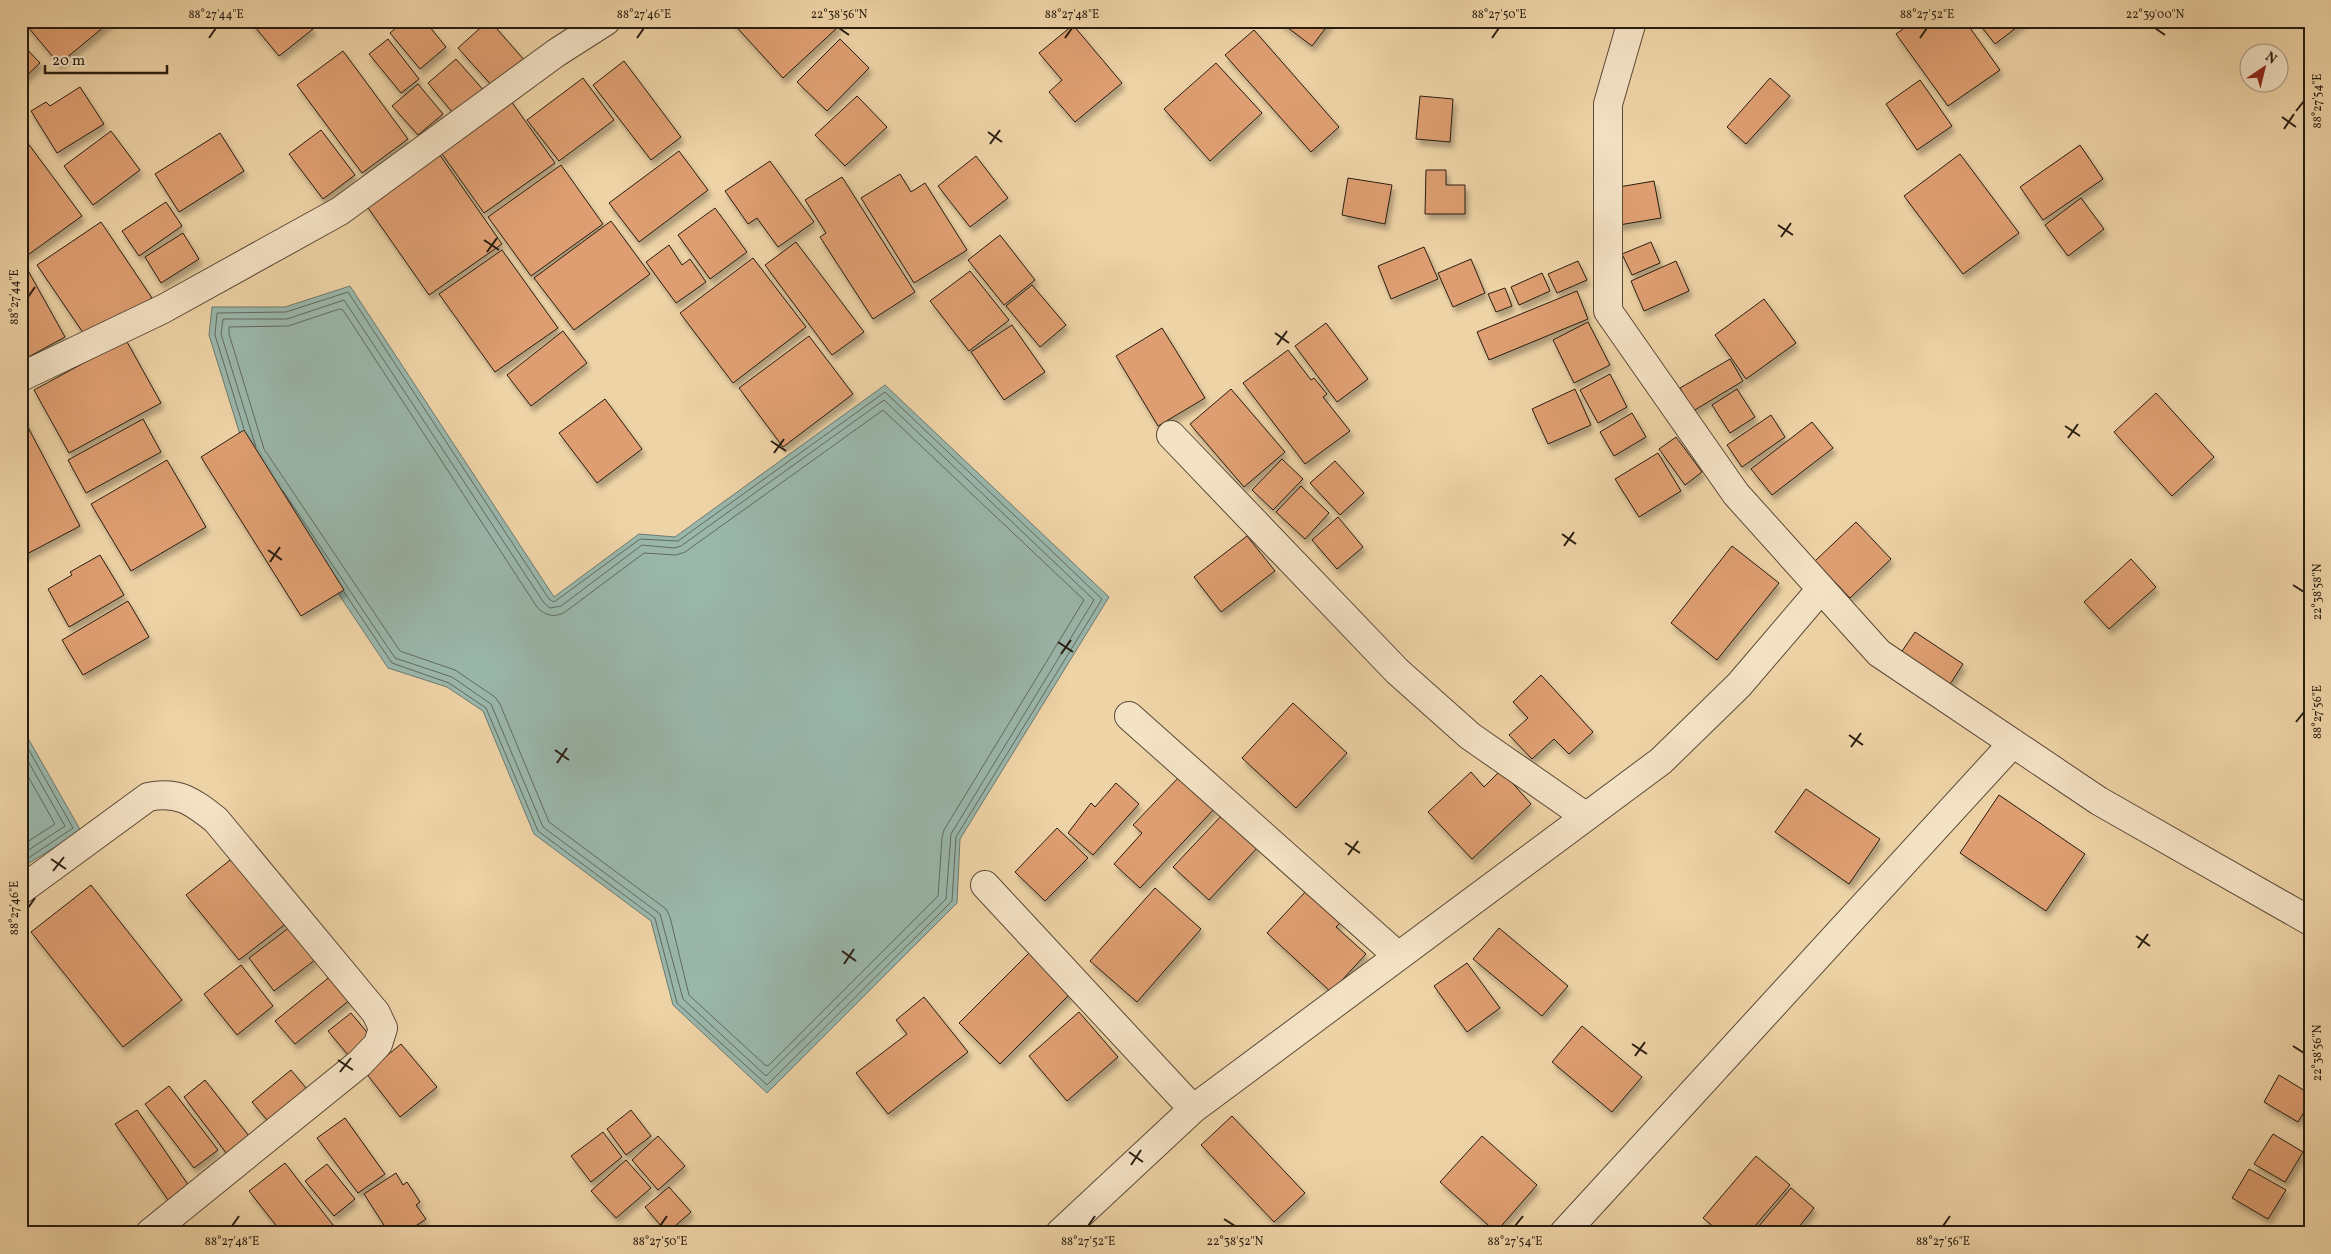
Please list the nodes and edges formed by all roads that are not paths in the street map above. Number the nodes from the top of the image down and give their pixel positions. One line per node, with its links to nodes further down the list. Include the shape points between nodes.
1 (605, 21): 3 (street, via 556,52 340,211 163,309)
2 (1632, 21): 5 (street, via 1608,104 1608,310 1736,494)
3 (21, 377)
4 (1171, 435): 8 (street, via 1397,671 1470,736)
5 (1821, 588): 7 (street, via 1879,653); 8 (street, via 1739,685 1661,761)
6 (1129, 716): 12 (street)
7 (2013, 743): 11 (street, via 2099,801); 16 (street)
8 (1585, 816): 12 (street)
9 (985, 885): 13 (street)
10 (21, 890): 14 (street, via 148,797 166,794 195,803 216,820 376,1013 383,1028 378,1044 360,1062)
11 (2310, 921)
12 (1398, 956): 13 (street)
13 (1193, 1109): 15 (street)
14 (150, 1233)
15 (1060, 1233)
16 (1564, 1233)

